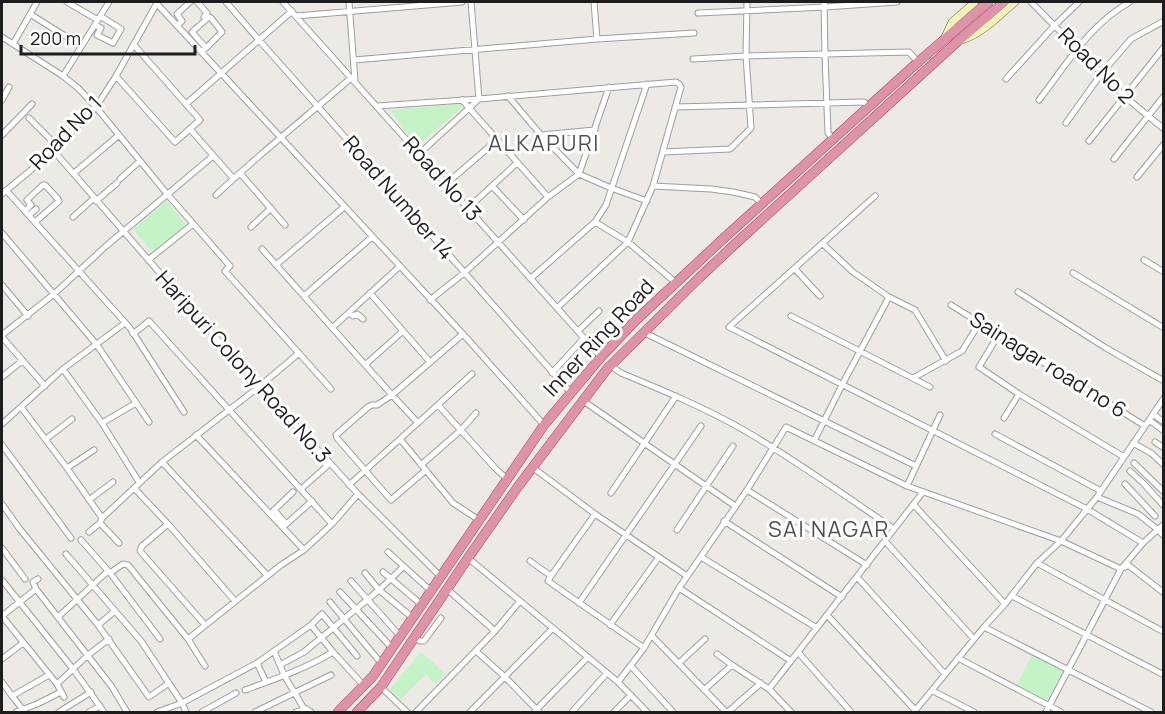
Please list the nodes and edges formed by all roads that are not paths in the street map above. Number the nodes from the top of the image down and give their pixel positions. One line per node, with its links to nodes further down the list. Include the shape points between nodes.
1 (38, 2): 28 (street)
2 (67, 2): 30 (street)
3 (109, 2): 30 (street)
4 (190, 2): 33 (street, via 177,14 182,21)
5 (197, 2): 35 (street, via 207,15)
6 (226, 2): 39 (street, Road Number 14)
7 (283, 2): 29 (street, Road No 13)
8 (349, 2): 25 (street)
9 (462, 2): 25 (street)
10 (471, 2): 46 (street)
11 (594, 2): 36 (street)
12 (747, 2): 26 (street)
13 (897, 2): 23 (street)
14 (975, 2): 37 (street, via 952,22)
15 (988, 2): 37 (highway, Inner Ring Road)
16 (1004, 2): 40 (highway, Inner Ring Road)
17 (1015, 2): 40 (street, via 974,36)
18 (1030, 2): 32 (street, Road No 2)
19 (1079, 2): 32 (street)
20 (1116, 2): 24 (street)
21 (1130, 2): 24 (street)
22 (158, 3): 33 (street); 42 (street, Road No 1)
23 (825, 4): 26 (street); 48 (street)
24 (1120, 7): 47 (street)
25 (350, 10): 29 (street); 51 (street)
26 (747, 10): 27 (street); 49 (street)
27 (698, 13)
28 (30, 14): 41 (street); 43 (street)
29 (294, 14): 39 (street); 58 (street, Road No 13)
30 (97, 20): 30 (street, via 120,29 113,43 97,35); 43 (street)
31 (1164, 21): 54 (street, via 1131,39)
32 (1055, 25): 47 (street, Road No 2); 57 (street)
33 (177, 26): 35 (street)
34 (694, 33): 36 (street)
35 (185, 34): 44 (street)
36 (597, 39): 46 (street)
37 (944, 39): 52 (highway, Inner Ring Road)
38 (2, 40): 41 (street)
39 (259, 40): 53 (street); 75 (street, Road Number 14)
40 (957, 42): 169 (highway, Inner Ring Road)
41 (13, 44): 55 (street)
42 (134, 45): 56 (street, Road No 1); 71 (street)
43 (81, 46): 55 (street)
44 (202, 47): 44 (street, via 222,32 210,17 192,32); 53 (street)
45 (1164, 47): 63 (street)
46 (475, 49): 51 (street); 65 (street)
47 (1078, 49): 54 (street, Road No 2); 68 (street)
48 (825, 55): 49 (street); 52 (street, via 909,52); 69 (street)
49 (746, 56): 50 (street); 72 (street)
50 (693, 59)
51 (354, 60): 58 (street)
52 (918, 62): 77 (highway, Inner Ring Road)
53 (221, 73): 71 (street); 89 (street)
54 (1101, 74): 63 (street, Road No 2); 81 (street)
55 (63, 76): 73 (street)
56 (116, 76): 73 (street, Road No 1); 83 (street, via 175,142)
57 (1006, 79)
58 (353, 80): 74 (street, Road No 13); 75 (street)
59 (647, 84): 61 (street); 76 (street, via 679,84); 109 (street)
60 (9, 87): 66 (street)
61 (609, 87): 62 (street); 85 (street)
62 (508, 96): 65 (street); 88 (street)
63 (1124, 96): 79 (street, Road No 2); 92 (street)
64 (1164, 96): 79 (street)
65 (479, 99): 67 (street); 78 (street)
66 (2, 100)
67 (462, 100): 74 (street); 78 (street)
68 (1039, 100)
69 (826, 102): 72 (street); 77 (street, via 864,102); 90 (street, via 828,133)
70 (32, 104): 82 (street)
71 (186, 104): 83 (street, via 200,120)
72 (749, 105): 76 (street); 95 (street, via 751,128 730,149)
73 (96, 106): 87 (street); 94 (street, Road No 1)
74 (377, 106): 96 (street, Road No 13)
75 (318, 107): 89 (street); 144 (street, Road Number 14)
76 (675, 107): 95 (street)
77 (869, 107): 90 (highway, Inner Ring Road)
78 (470, 109): 91 (street); 96 (street)
79 (1147, 116): 84 (street, Road No 2); 98 (street)
80 (29, 118): 94 (street, Haripuri Colony Road No.3)
81 (1066, 123)
82 (4, 128): 86 (street)
83 (190, 129): 97 (street)
84 (1164, 129)
85 (595, 130): 88 (street); 103 (street)
86 (2, 135)
87 (118, 135): 99 (street); 101 (street)
88 (541, 135): 103 (street)
89 (280, 137): 102 (street); 118 (street)
90 (833, 139): 117 (highway, Inner Ring Road)
91 (497, 140): 100 (street); 106 (street)
92 (1089, 141)
93 (1164, 144): 104 (street)
94 (55, 148): 101 (street, Haripuri Colony Road No.3); 110 (street, Road No 1)
95 (663, 152): 108 (street)
96 (419, 154): 106 (street, Road No 13)
97 (213, 156): 105 (street); 111 (street)
98 (1114, 159)
99 (140, 161): 111 (street); 115 (street)
100 (517, 163): 107 (street); 114 (street)
101 (74, 173): 115 (street, Haripuri Colony Road No.3)
102 (240, 173): 105 (street); 119 (street)
103 (579, 174): 109 (street); 114 (street)
104 (1137, 177)
105 (233, 178): 112 (street)
106 (446, 184): 120 (street, Road No 13)
107 (492, 186): 120 (street); 124 (street)
108 (653, 186): 116 (street); 117 (street, via 733,192 755,197)
109 (611, 188): 116 (street); 126 (street)
110 (4, 192): 122 (street)
111 (168, 195): 127 (street); 130 (street)
112 (216, 195)
113 (875, 196): 135 (street)
114 (549, 197): 124 (street)
115 (95, 200): 123 (street); 130 (street, Haripuri Colony Road No.3)
116 (647, 201): 134 (street)
117 (762, 204): 147 (highway, Inner Ring Road)
118 (344, 207): 132 (street); 139 (street)
119 (271, 208): 128 (street); 129 (street)
120 (468, 208): 133 (street, Road No 13)
121 (36, 209): 122 (street)
122 (27, 213): 125 (street); 125 (street, via 31,205 27,200 45,185 59,201)
123 (73, 217)
124 (524, 220): 133 (street)
125 (35, 222): 142 (street)
126 (595, 222): 134 (street); 146 (street)
127 (193, 224): 137 (street); 177 (street, via 230,266 225,271)
128 (285, 225)
129 (251, 227)
130 (124, 231): 137 (street, Haripuri Colony Road No.3); 142 (street)
131 (2, 233): 151 (street)
132 (372, 237): 140 (street); 152 (street)
133 (498, 242): 144 (street); 146 (street, Road No 13)
134 (628, 242): 147 (street); 157 (street)
135 (824, 244): 141 (street); 154 (street, via 853,272)
136 (262, 249): 139 (street)
137 (148, 260): 192 (street, Haripuri Colony Road No.3)
138 (1144, 260): 143 (street)
139 (276, 265): 152 (street)
140 (400, 266): 150 (street); 155 (street)
141 (795, 269): 153 (street); 190 (street, via 729,327)
142 (78, 271): 151 (street); 164 (street)
143 (1164, 272)
144 (464, 273): 155 (street); 185 (street, Road Number 14)
145 (1073, 273): 166 (street)
146 (531, 278): 157 (street, Road No 13)
147 (676, 283): 178 (highway, Inner Ring Road)
148 (2, 285): 160 (street)
149 (1018, 292): 189 (street)
150 (370, 293): 159 (street); 167 (street)
151 (54, 294): 160 (street); 175 (street)
152 (304, 296): 165 (street)
153 (820, 296)
154 (888, 297): 176 (street); 180 (street, via 915,310)
155 (430, 300): 171 (street)
156 (951, 305): 163 (street, Sainagar road no 6)
157 (557, 308): 168 (street, Road No 13)
158 (599, 311): 168 (street)
159 (349, 313): 162 (street); 165 (street)
160 (28, 315): 173 (street)
161 (791, 316): 176 (street)
162 (363, 320)
163 (980, 322): 172 (street, Sainagar road no 6); 180 (street, via 962,351)
164 (125, 323): 170 (street); 175 (street)
165 (332, 328): 182 (street)
166 (1164, 328)
167 (403, 331): 181 (street); 182 (street)
168 (578, 331): 174 (street, Road No 13)
169 (643, 332): 183 (highway, Inner Ring Road); 212 (street)
170 (134, 334): 205 (street); 206 (street, via 149,321)
171 (463, 334): 181 (street); 218 (street)
172 (999, 334): 196 (street, via 979,367); 211 (street, Sainagar road no 6)
173 (2, 336): 179 (street)
174 (584, 338): 178 (street, Road No 13); 185 (street)
175 (97, 345): 184 (street); 201 (street)
176 (861, 351): 188 (street); 190 (street)
177 (298, 353): 192 (street); 194 (street)
178 (601, 357): 195 (highway, Inner Ring Road)
179 (22, 360): 187 (street); 191 (street)
180 (946, 361): 188 (street)
181 (430, 362): 197 (street)
182 (366, 364): 197 (street)
183 (610, 365): 198 (street); 200 (highway, Inner Ring Road)
184 (63, 369): 191 (street); 215 (street)
185 (552, 373): 195 (street, Road Number 14)
186 (472, 374): 202 (street)
187 (2, 377)
188 (913, 378): 193 (street)
189 (1164, 381)
190 (842, 384): 212 (street); 221 (street)
191 (45, 386): 203 (street)
192 (260, 386): 206 (street); 240 (street, Haripuri Colony Road No.3)
193 (930, 387)
194 (331, 389)
195 (571, 393): 218 (highway, Inner Ring Road)
196 (1019, 394): 209 (street); 237 (street)
197 (392, 395): 216 (street); 247 (street, via 368,406 336,435)
198 (676, 396): 229 (street); 233 (street)
199 (1164, 398): 204 (street)
200 (582, 400): 229 (street); 244 (highway, Inner Ring Road)
201 (136, 403): 213 (street); 215 (street)
202 (438, 405): 216 (street); 220 (street)
203 (21, 408): 217 (street); 225 (street)
204 (1161, 408): 211 (street)
205 (184, 411)
206 (229, 411): 224 (street); 257 (street)
207 (476, 413): 220 (street)
208 (940, 415): 221 (street)
209 (1004, 418)
210 (72, 419): 225 (street)
211 (1149, 420): 214 (street); 222 (street); 230 (street)
212 (824, 421): 227 (street); 243 (street)
213 (149, 422)
214 (1164, 422)
215 (102, 423): 251 (street)
216 (418, 423): 226 (street)
217 (2, 424)
218 (544, 425): 249 (highway, Inner Ring Road)
219 (701, 426): 241 (street)
220 (461, 430): 246 (street); 249 (street)
221 (933, 431): 243 (street); 272 (street)
222 (1164, 431)
223 (995, 434): 264 (street)
224 (196, 435): 238 (street); 273 (street)
225 (46, 439): 245 (street)
226 (400, 439): 246 (street); 247 (street)
227 (814, 441): 233 (street, via 786,427); 255 (street)
228 (1155, 442): 234 (street)
229 (643, 443): 241 (street); 262 (street)
230 (1132, 444): 237 (street); 242 (street)
231 (2, 445): 291 (street)
232 (733, 446): 254 (street)
233 (773, 448): 258 (street); 285 (street)
234 (1164, 448)
235 (94, 450): 245 (street)
236 (315, 453): 240 (street)
237 (1124, 458): 264 (street)
238 (162, 462): 251 (street); 312 (street)
239 (1134, 463): 261 (street)
240 (328, 465): 253 (street, Haripuri Colony Road No.3); 257 (street)
241 (675, 465): 254 (street); 289 (street)
242 (1164, 465)
243 (916, 466): 255 (street)
244 (532, 467): 274 (street); 276 (highway, Inner Ring Road)
245 (67, 468): 265 (street)
246 (423, 468): 247 (street, via 391,500); 278 (street, via 453,502)
247 (365, 471): 253 (street)
248 (1131, 471): 269 (street)
249 (507, 479): 267 (highway, Inner Ring Road)
250 (113, 482): 265 (street)
251 (140, 482): 256 (street)
252 (1125, 484): 275 (street)
253 (349, 485): 263 (street, Haripuri Colony Road No.3)
254 (705, 486): 271 (street); 287 (street)
255 (907, 486): 260 (street)
256 (134, 488): 277 (street); 280 (street)
257 (301, 489): 266 (street)
258 (747, 490): 271 (street); 306 (street)
259 (293, 492): 273 (street)
260 (923, 492): 270 (street); 294 (street)
261 (1164, 492)
262 (611, 493)
263 (358, 494): 281 (street); 315 (street, Haripuri Colony Road No.3)
264 (1099, 494): 272 (street); 282 (street)
265 (89, 500): 277 (street)
266 (312, 501): 281 (street); 284 (street)
267 (491, 502): 276 (highway); 278 (highway, Inner Ring Road)
268 (2, 504): 333 (street)
269 (1163, 504): 275 (street)
270 (914, 505): 285 (street); 340 (street)
271 (735, 506): 279 (street)
272 (1087, 508): 294 (street); 296 (street)
273 (272, 512): 284 (street)
274 (595, 514): 289 (street); 313 (street)
275 (1155, 516): 282 (street)
276 (496, 517): 303 (highway, Inner Ring Road)
277 (101, 520): 288 (street); 295 (street)
278 (479, 520): 315 (highway, Inner Ring Road)
279 (724, 521): 302 (street); 331 (street)
280 (168, 524): 335 (street); 351 (street, via 140,551)
281 (332, 524): 298 (street)
282 (1150, 524): 286 (street)
283 (1164, 524): 286 (street)
284 (285, 526): 298 (street)
285 (894, 529): 293 (street)
286 (1157, 529): 290 (street); 296 (street)
287 (677, 530)
288 (89, 532)
289 (627, 535): 301 (street); 339 (street)
290 (1164, 536)
291 (71, 538)
292 (81, 540): 309 (street)
293 (885, 541): 306 (street); 368 (street)
294 (1061, 541): 305 (street); 308 (street)
295 (119, 543)
296 (1143, 543): 308 (street)
297 (2, 549): 317 (street)
298 (304, 550): 312 (street)
299 (388, 552): 307 (street)
300 (66, 554): 322 (street)
301 (659, 557): 314 (street); 349 (street)
302 (701, 557): 314 (street); 356 (street)
303 (468, 558): 325 (highway, Inner Ring Road); 336 (street)
304 (530, 561): 313 (street)
305 (1037, 563): 330 (street); 334 (street)
306 (867, 565): 316 (street)
307 (404, 567): 319 (street); 327 (street)
308 (1121, 569): 329 (street, via 1128,565); 334 (street)
309 (109, 572): 322 (street); 365 (street); 366 (street, via 128,565)
310 (383, 572): 319 (street)
311 (365, 573): 326 (street)
312 (267, 575): 335 (street)
313 (552, 576): 339 (street, via 548,581)
314 (687, 576): 323 (street)
315 (441, 577): 327 (highway, Inner Ring Road)
316 (857, 577): 331 (street); 393 (street)
317 (25, 579)
318 (38, 579): 324 (street, via 33,582)
319 (391, 579): 326 (street); 341 (street)
320 (2, 580): 338 (street)
321 (351, 581): 332 (street)
322 (94, 586): 333 (street); 343 (street)
323 (680, 588): 361 (street); 382 (street)
324 (36, 589): 338 (street); 345 (street)
325 (447, 589): 357 (street); 363 (highway, Inner Ring Road)
326 (379, 590): 332 (street); 347 (street)
327 (431, 591): 341 (highway, Inner Ring Road)
328 (340, 592): 342 (street)
329 (1164, 593)
330 (1012, 596): 340 (street); 359 (street)
331 (842, 597): 344 (street)
332 (368, 599): 342 (street); 360 (street)
333 (78, 600): 345 (street); 350 (street)
334 (1105, 600): 358 (street); 359 (street)
335 (235, 601): 351 (street)
336 (520, 601): 355 (street); 357 (street)
337 (330, 602): 346 (street)
338 (19, 603): 369 (street, via 2,616); 390 (street)
339 (579, 603): 349 (street)
340 (1005, 604): 353 (street)
341 (422, 605): 347 (highway, Inner Ring Road)
342 (355, 609): 346 (street); 370 (street)
343 (115, 611): 350 (street); 400 (street)
344 (827, 615): 356 (street); 421 (street)
345 (58, 617): 377 (street)
346 (344, 618): 354 (street); 384 (street)
347 (413, 618): 360 (highway, Inner Ring Road)
348 (441, 618): 363 (street, via 424,641)
349 (610, 624): 371 (street)
350 (98, 625): 364 (street)
351 (205, 625): 366 (street)
352 (310, 625): 354 (street, via 322,614); 362 (street); 372 (street)
353 (984, 627): 368 (street); 391 (street)
354 (334, 628): 362 (street); 378 (street)
355 (553, 628): 379 (street); 398 (street)
356 (817, 628): 375 (street)
357 (495, 631): 373 (street)
358 (1164, 632)
359 (1086, 635): 391 (street); 397 (street)
360 (399, 636): 370 (highway, Inner Ring Road)
361 (652, 636): 371 (street); 385 (street)
362 (321, 637): 374 (street); 386 (street)
363 (414, 637): 406 (highway, Inner Ring Road)
364 (109, 639): 377 (street); 400 (street, via 149,697)
365 (160, 639)
366 (188, 639): 388 (street)
367 (705, 639): 385 (street)
368 (974, 639): 380 (street)
369 (23, 643): 381 (street); 394 (street)
370 (392, 648): 384 (highway, Inner Ring Road)
371 (644, 648): 389 (street)
372 (274, 651): 383 (street); 386 (street)
373 (476, 651): 398 (street); 435 (street)
374 (333, 652): 395 (street); 405 (street)
375 (798, 652): 382 (street); 444 (street)
376 (717, 654): 387 (street)
377 (88, 655): 390 (street); 426 (street)
378 (357, 656)
379 (588, 657): 392 (street); 437 (street)
380 (958, 658): 393 (street); 418 (street)
381 (2, 659)
382 (791, 661): 407 (street)
383 (258, 663): 401 (street); 416 (street)
384 (381, 663): 405 (highway, Inner Ring Road)
385 (679, 663): 409 (street)
386 (280, 665): 395 (street)
387 (732, 665): 403 (street); 409 (street)
388 (205, 666)
389 (631, 666): 402 (street); 441 (street)
390 (73, 669): 404 (street); 411 (street)
391 (1068, 671): 418 (street); 447 (street)
392 (607, 673): 402 (street); 438 (street)
393 (945, 674): 410 (street)
394 (49, 675): 404 (street); 415 (street)
395 (284, 675): 401 (street); 413 (street)
396 (331, 675): 413 (street)
397 (1164, 675)
398 (505, 677): 436 (street); 437 (street)
399 (2, 682): 415 (street)
400 (169, 682): 416 (street)
401 (266, 682): 408 (street)
402 (618, 682): 414 (street)
403 (761, 683): 407 (street); 442 (street)
404 (57, 684): 419 (street, via 63,695)
405 (363, 686): 432 (highway, Inner Ring Road)
406 (381, 687): 433 (highway, Inner Ring Road); 434 (street)
407 (769, 689): 443 (street)
408 (245, 690)
409 (704, 690): 442 (street)
410 (933, 691): 421 (street); 445 (street)
411 (91, 692): 417 (street); 423 (street)
412 (236, 693): 429 (street)
413 (295, 694): 420 (street); 430 (street)
414 (631, 695): 439 (street); 440 (street)
415 (12, 696): 419 (street)
416 (182, 703): 427 (street); 428 (street)
417 (100, 706): 424 (street); 425 (street)
418 (1048, 710): 446 (street)
419 (24, 711): 422 (street)
420 (309, 711): 431 (street)
421 (914, 711)
422 (16, 712)
423 (60, 712)
424 (89, 712)
425 (104, 712)
426 (127, 712)
427 (157, 712)
428 (186, 712)
429 (202, 712)
430 (255, 712)
431 (296, 712)
432 (338, 712)
433 (357, 712)
434 (407, 712)
435 (417, 712)
436 (470, 712)
437 (536, 712)
438 (572, 712)
439 (614, 712)
440 (647, 712)
441 (673, 712)
442 (727, 712)
443 (791, 712)
444 (851, 712)
445 (974, 712)
446 (1061, 712)
447 (1151, 712)

